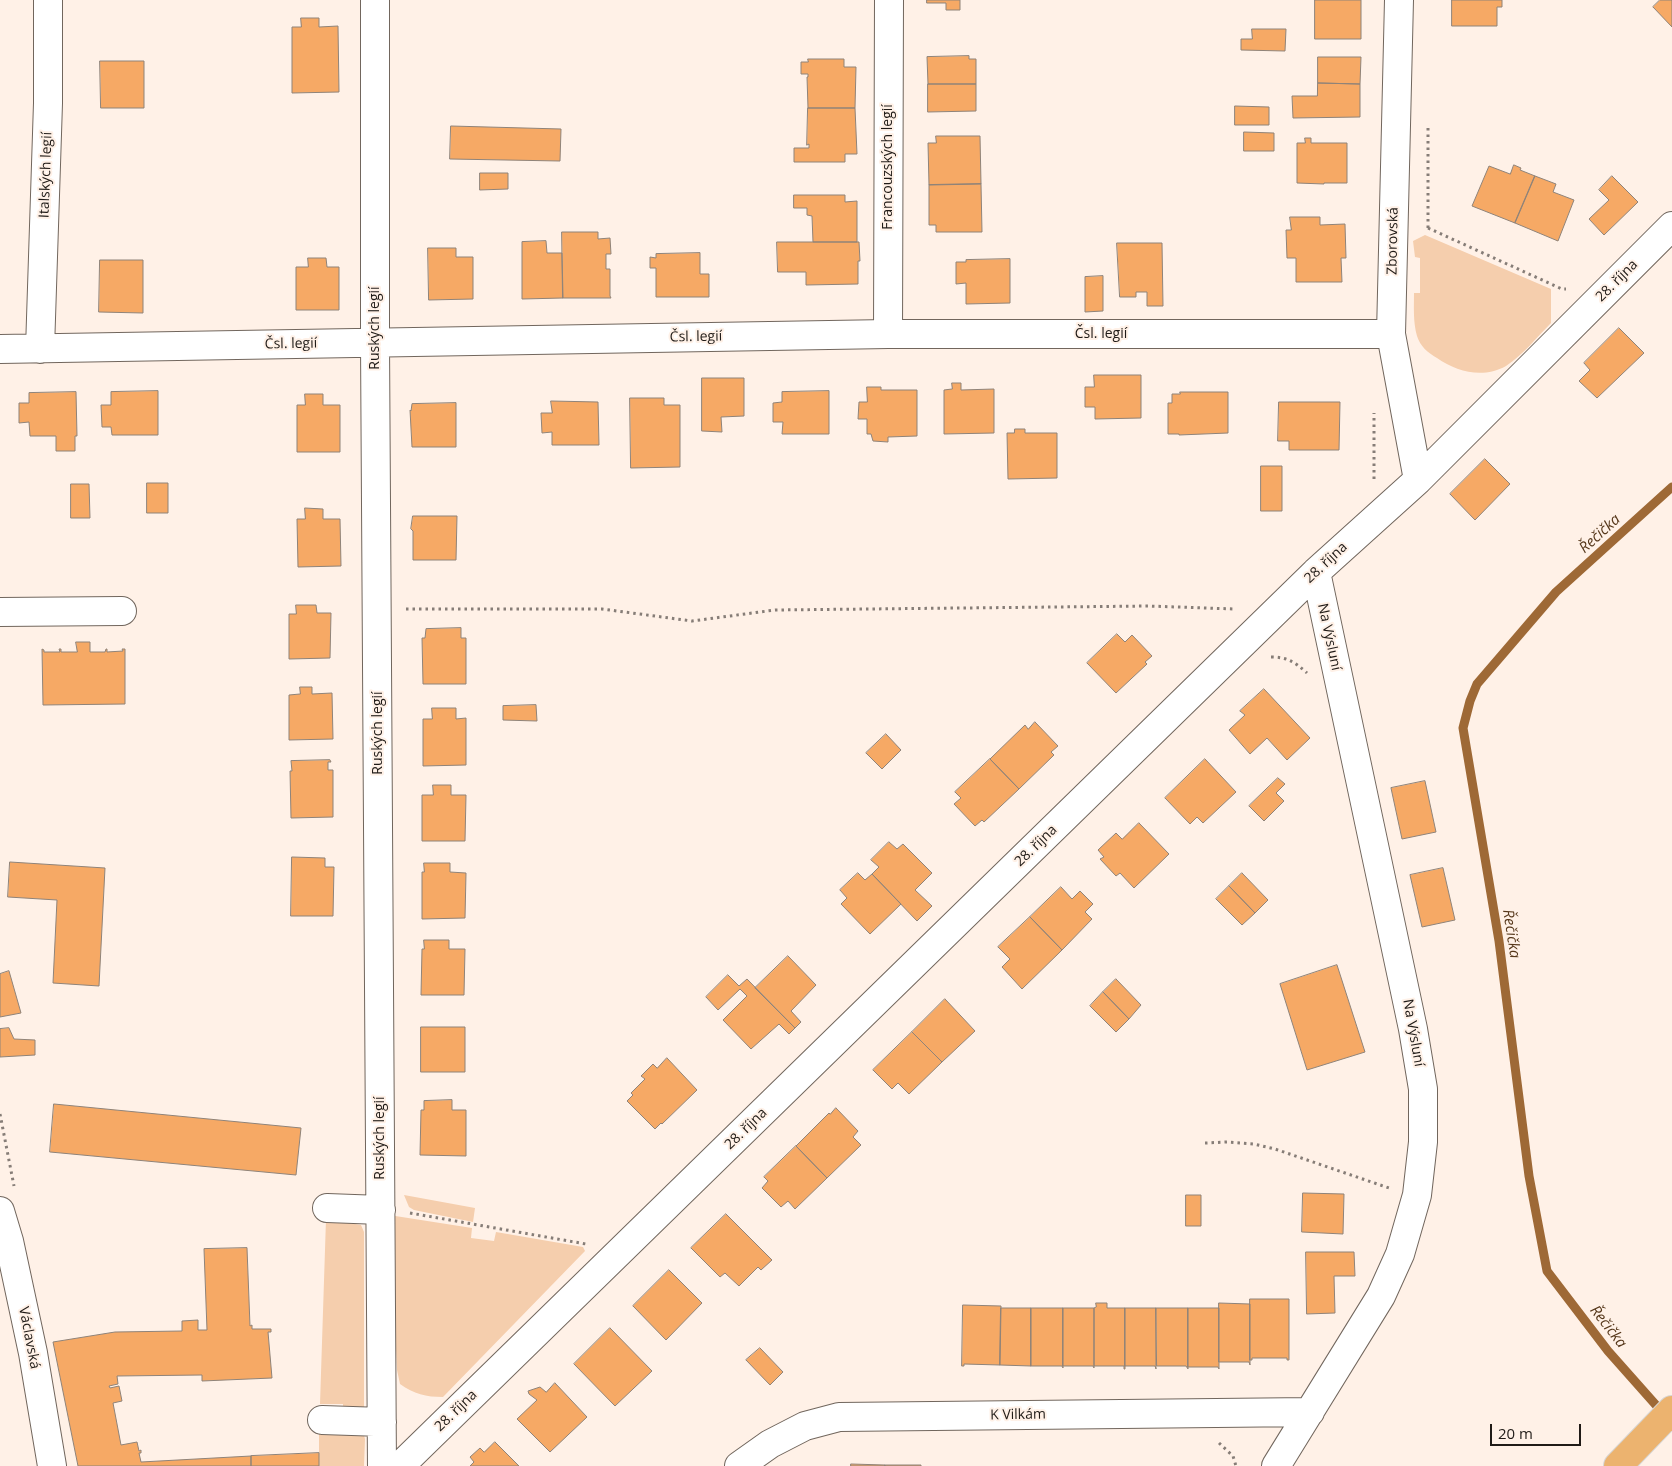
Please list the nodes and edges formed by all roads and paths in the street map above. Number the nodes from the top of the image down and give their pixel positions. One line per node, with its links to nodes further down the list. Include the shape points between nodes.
1 (48, 0): 12 (street, Italských legií)
2 (375, 0): 10 (street, Ruských legií)
3 (888, 0): 8 (street, Francouzských legií)
4 (1399, 0): 9 (street, Zborovská)
5 (1672, 226): 14 (street, 28. října)
6 (1428, 228): 7 (path)
7 (1562, 289)
8 (888, 334): 9 (street, Čsl. legií); 10 (street, Čsl. legií)
9 (1391, 334): 14 (street, Zborovská)
10 (375, 343): 12 (street, Čsl. legií); 17 (street, Ruských legií)
11 (0, 349): 12 (street, Čsl. legií)
12 (40, 349)
13 (1373, 403): 15 (path)
14 (1418, 480): 16 (street, 28. října)
15 (1373, 482)
16 (1316, 572): 24 (street, Na Výsluní, via 1413,1029 1422,1089 1423,1142); 37 (street, 28. října)
17 (387, 608): 18 (path, via 602,609 692,621 775,610 1138,606); 26 (street, Ruských legií)
18 (1241, 609)
19 (122, 611): 20 (street)
20 (0, 612)
21 (1268, 656): 22 (path, via 1283,657)
22 (1312, 676)
23 (1205, 1143): 24 (path, via 1268,1147)
24 (1408, 1193): 32 (street, Na Výsluní, via 1400,1254 1381,1296)
25 (327, 1208): 26 (street)
26 (381, 1210): 34 (street, Ruských legií)
27 (0, 1211): 29 (street, Václavská)
28 (410, 1214): 30 (path)
29 (11, 1241): 35 (street, Václavská)
30 (587, 1244)
31 (1672, 1410): 40 (main road)
32 (1310, 1412): 38 (street, K Vilkám, via 839,1417 805,1426 770,1444); 39 (street, Na Výsluní)
33 (322, 1420): 34 (street)
34 (382, 1422): 36 (street, Ruských legií)
35 (52, 1466)
36 (382, 1466)
37 (400, 1466)
38 (739, 1466)
39 (1276, 1466)
40 (1618, 1466)

